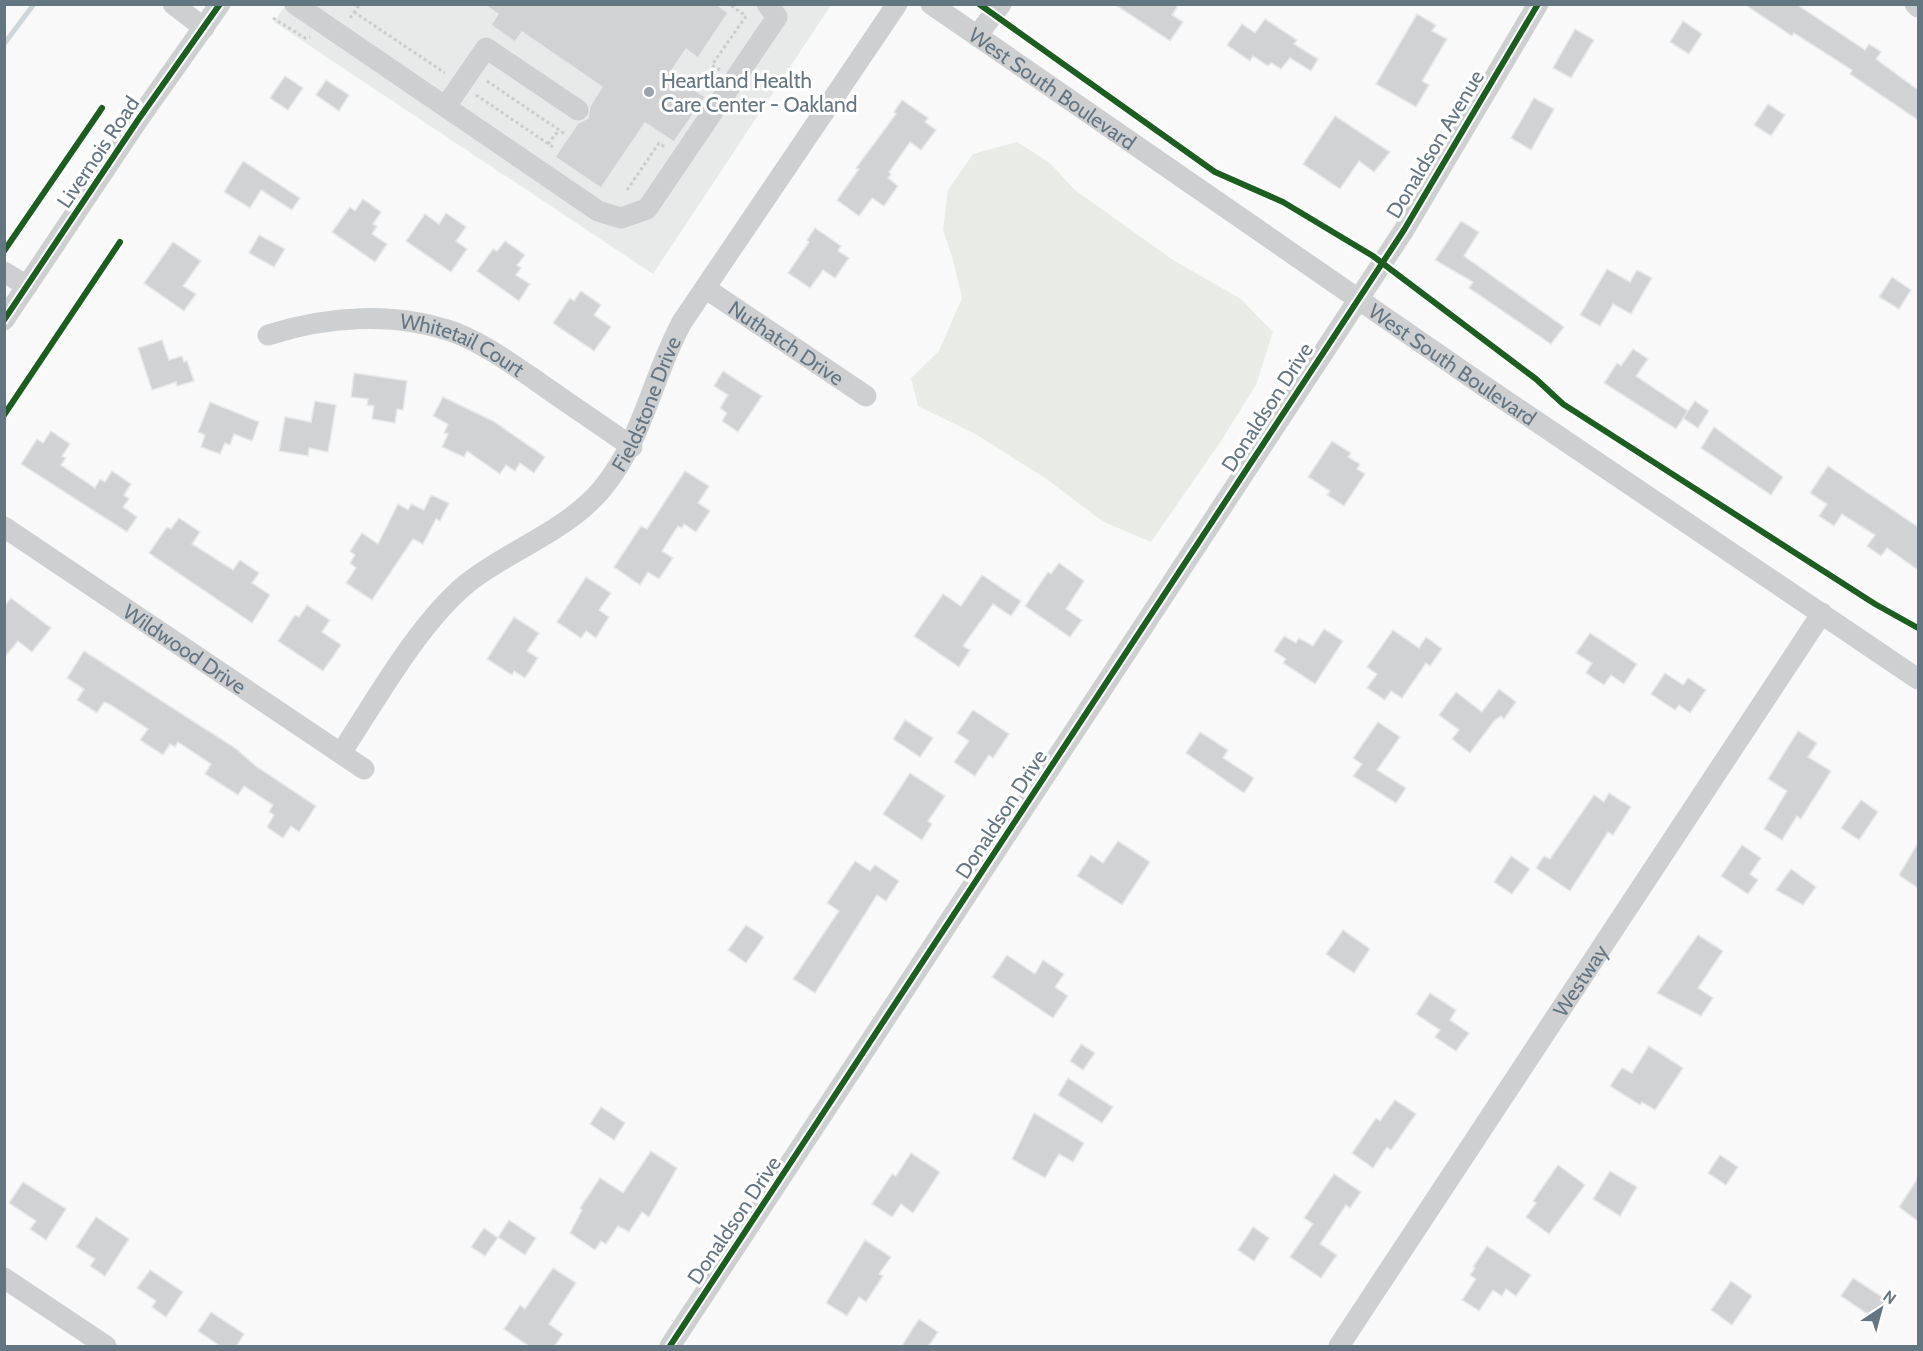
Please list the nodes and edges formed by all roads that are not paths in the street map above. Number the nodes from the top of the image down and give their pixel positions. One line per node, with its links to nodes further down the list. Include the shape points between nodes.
1 (173, 4): 12 (street)
2 (220, 4): 12 (street, Livernois Road)
3 (767, 4): 14 (street, via 777,17 647,209 621,218 598,211)
4 (897, 4): 18 (street, Fieldstone Drive)
5 (931, 4): 13 (street, West South Boulevard)
6 (1001, 4): 13 (street)
7 (1538, 4): 19 (street, Donaldson Avenue, via 1404,230)
8 (1915, 4): 9 (street)
9 (1918, 7)
10 (286, 8): 11 (street)
11 (319, 20): 14 (street)
12 (204, 28): 17 (street, Livernois Road)
13 (977, 36): 19 (street, West South Boulevard)
14 (446, 106): 15 (street, via 486,48)
15 (578, 110)
16 (4, 272): 17 (street)
17 (27, 286): 20 (street, Livernois Road)
18 (705, 288): 22 (street, Nuthatch Drive); 23 (street, Fieldstone Drive, via 669,347)
19 (1358, 299): 25 (street, West South Boulevard); 31 (street, Donaldson Drive)
20 (4, 320)
21 (268, 335): 23 (street, Whitetail Court, via 306,323 341,319 435,327 500,356)
22 (866, 396)
23 (632, 447): 27 (street, Fieldstone Drive, via 587,505 480,573 451,598 418,639)
24 (4, 527): 27 (street, Wildwood Drive)
25 (1822, 614): 26 (street, West South Boulevard); 32 (street, Westway)
26 (1918, 679)
27 (341, 753): 28 (street, Wildwood Drive)
28 (364, 769)
29 (4, 1278): 30 (street)
30 (106, 1347)
31 (670, 1347)
32 (1339, 1347)

